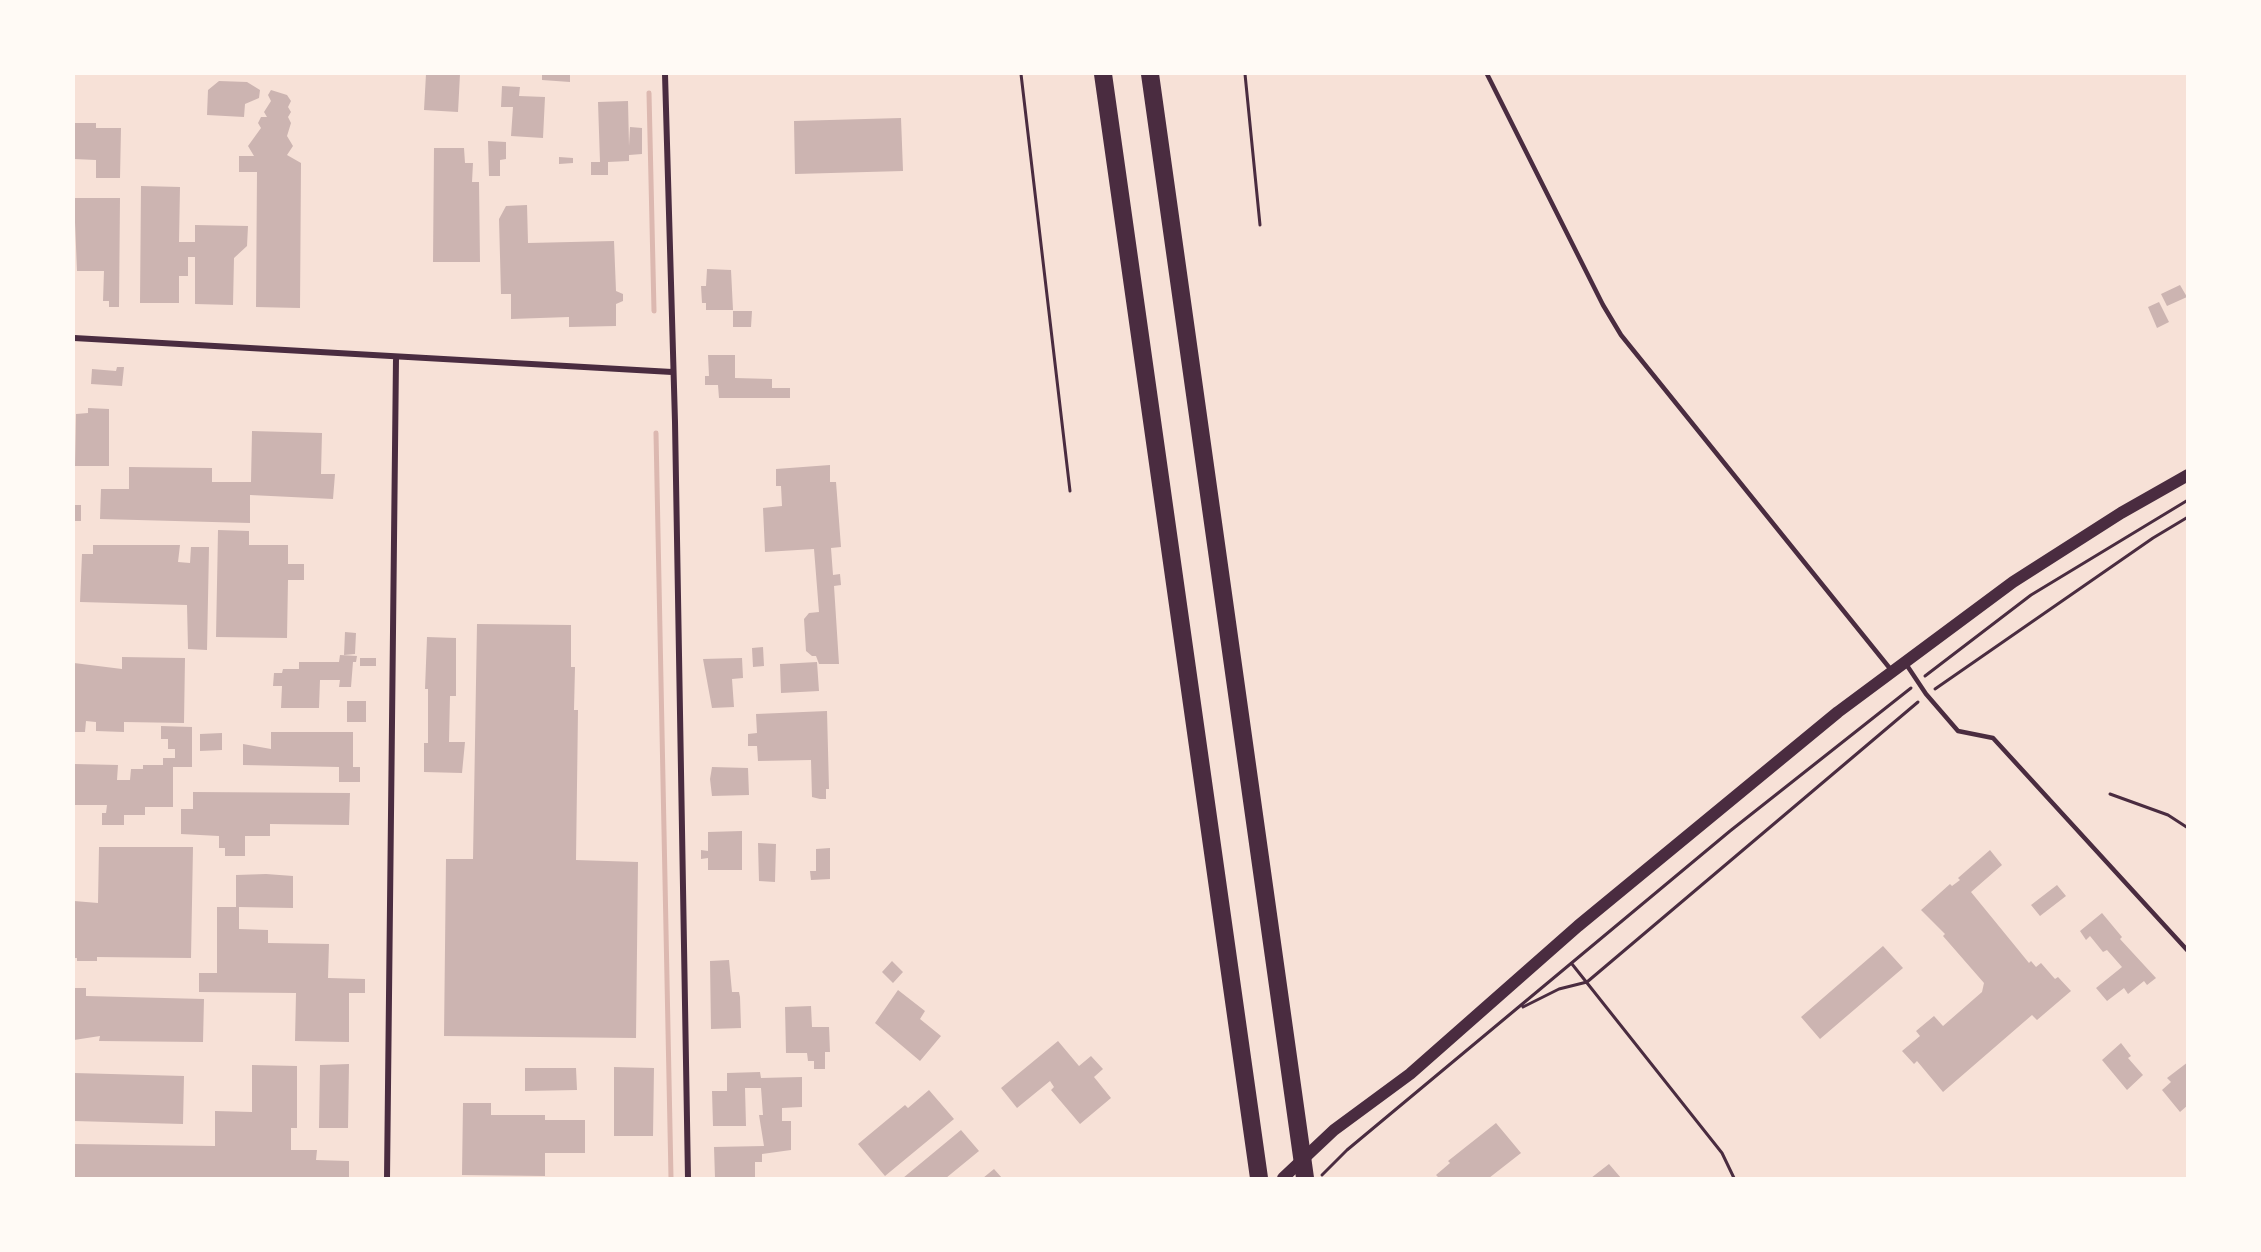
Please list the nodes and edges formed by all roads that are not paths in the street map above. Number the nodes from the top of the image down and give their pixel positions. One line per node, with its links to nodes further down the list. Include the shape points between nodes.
1 (664, 74): 7 (street)
2 (1103, 74): 14 (highway)
3 (1150, 74): 16 (highway)
4 (1486, 74): 10 (lane, via 1621,335)
5 (74, 338): 6 (street)
6 (396, 357): 7 (street); 12 (street)
7 (672, 372): 13 (street)
8 (2187, 475): 9 (main road, via 2013,582)
9 (1904, 662): 10 (main road); 11 (lane, via 1958,731 1993,738)
10 (1892, 671): 15 (main road, via 1578,926 1410,1074 1334,1130)
11 (2187, 951)
12 (387, 1179)
13 (688, 1179)
14 (1259, 1179)
15 (1283, 1179)
16 (1305, 1179)

